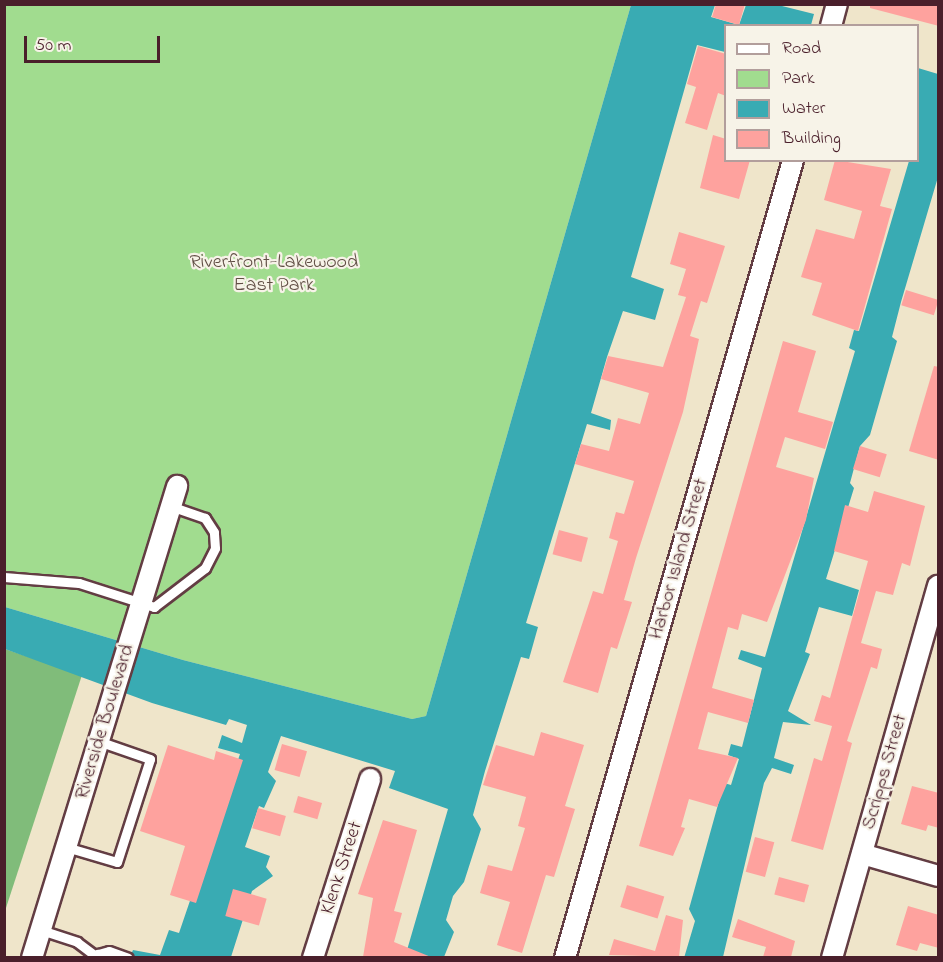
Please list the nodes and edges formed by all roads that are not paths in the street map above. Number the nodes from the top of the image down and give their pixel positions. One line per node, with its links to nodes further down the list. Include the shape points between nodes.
1 (837, 4): 2 (street)
2 (832, 24)
3 (792, 162): 19 (street, Harbor Island Street)
4 (177, 486): 5 (street, Riverside Boulevard)
5 (171, 506): 8 (street, Riverside Boulevard); 8 (lane, via 205,518 214,532 215,548 205,568 162,603)
6 (4, 577): 8 (lane, via 79,583)
7 (939, 586): 12 (street, Scripps Street)
8 (141, 606): 9 (street, Riverside Boulevard)
9 (98, 741): 11 (street, Riverside Boulevard); 11 (lane, via 150,759 117,862)
10 (370, 779): 18 (street, Klenk Street)
11 (66, 847): 14 (street, Riverside Boulevard)
12 (862, 854): 13 (street); 20 (street, Scripps Street)
13 (939, 876)
14 (41, 930): 15 (lane); 16 (street, Riverside Boulevard)
15 (99, 956): 17 (lane)
16 (32, 957)
17 (128, 957)
18 (313, 957)
19 (566, 957)
20 (832, 957)

